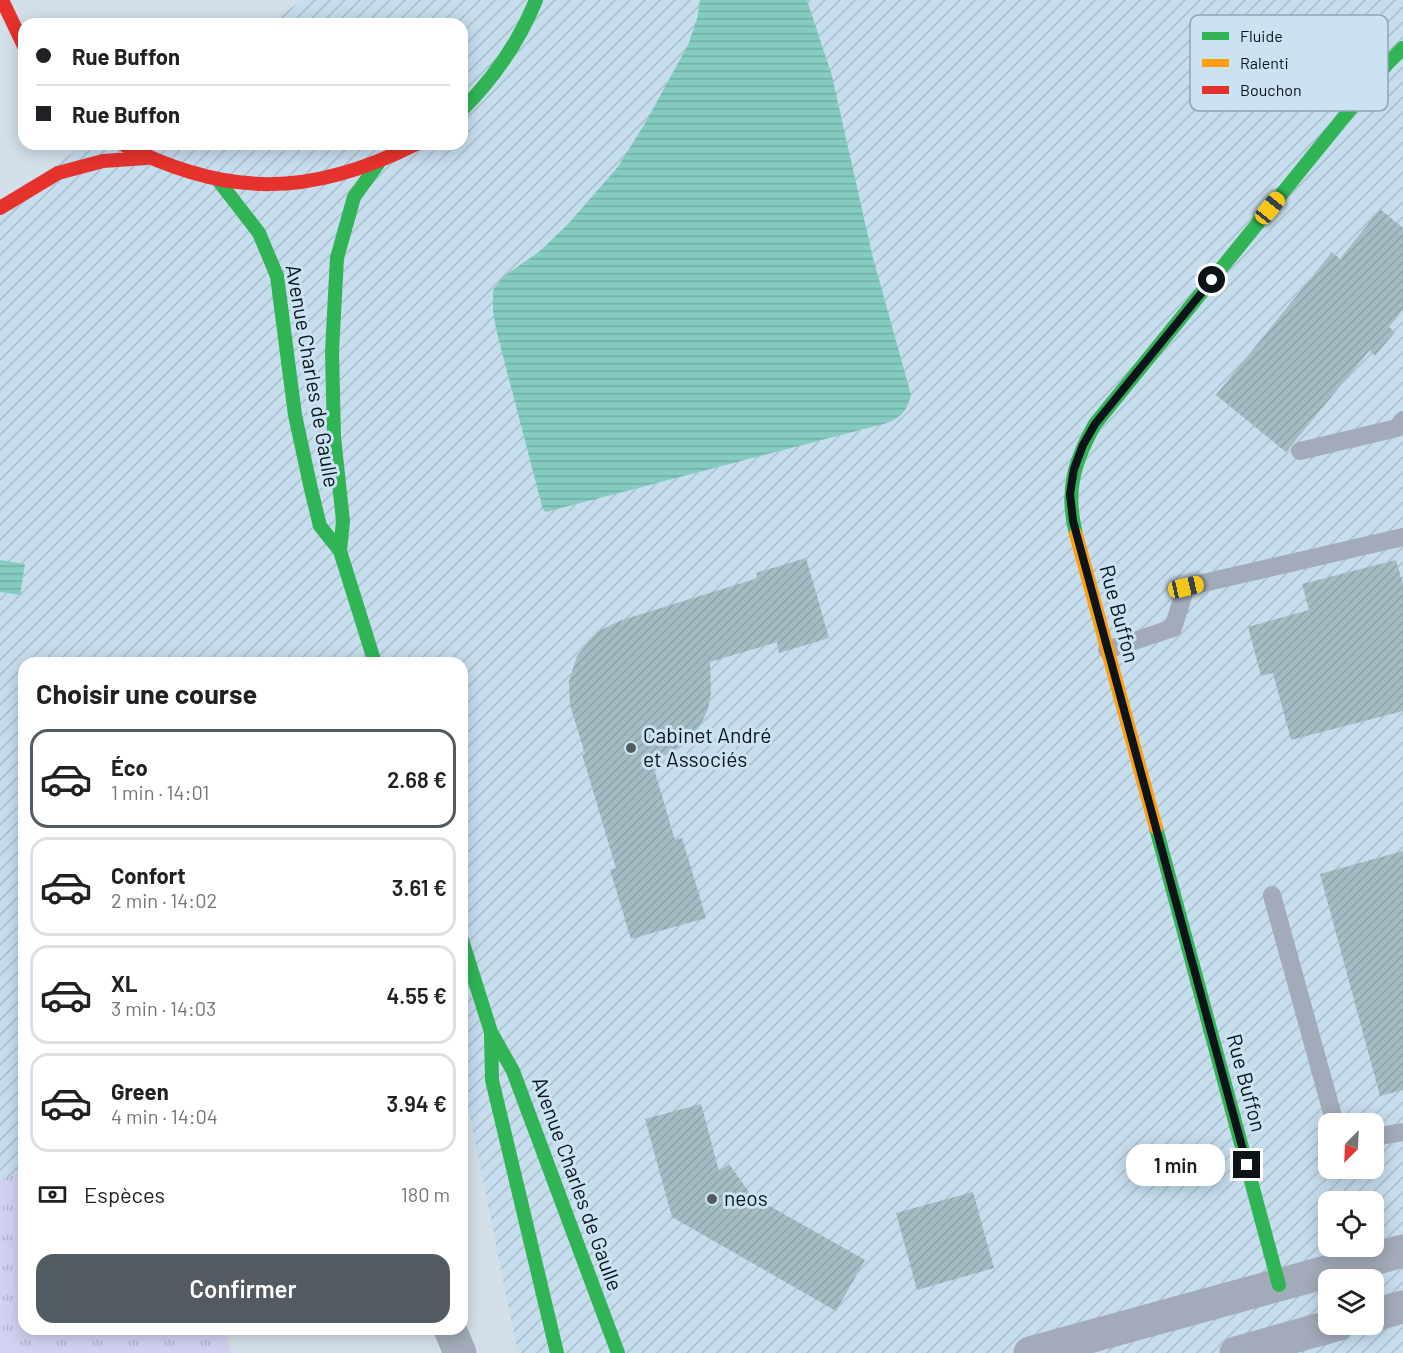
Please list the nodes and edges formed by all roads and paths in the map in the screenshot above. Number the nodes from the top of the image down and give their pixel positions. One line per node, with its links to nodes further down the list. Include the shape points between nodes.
1 (2, 0): 3 (main road)
2 (536, 0): 8 (main road, via 499,69)
3 (18, 33)
4 (1403, 48): 5 (main road, Rue Buffon)
5 (1388, 63)
6 (1388, 65): 7 (lane)
7 (1403, 78)
8 (468, 103)
9 (1349, 111): 20 (main road, Rue Buffon, via 1095,424 1083,445 1070,494 1073,521)
10 (133, 150): 12 (main road)
11 (405, 150): 13 (main road)
12 (147, 158): 14 (main road); 15 (main road, via 103,162 58,173)
13 (378, 164): 14 (main road, via 299,183 264,185); 19 (main road, Avenue Charles de Gaulle, via 354,197 337,258 332,351 334,437 343,521)
14 (218, 180): 19 (main road, Avenue Charles de Gaulle, via 259,233 277,276 295,415 311,489 320,526)
15 (0, 208)
16 (1403, 420): 17 (lane, via 1397,428)
17 (1300, 451)
18 (1403, 537): 20 (lane, via 1186,587 1173,628)
19 (340, 552): 21 (main road, Avenue Charles de Gaulle)
20 (1107, 650): 29 (main road, Rue Buffon)
21 (373, 657)
22 (1272, 895): 25 (lane)
23 (468, 959): 24 (main road, Avenue Charles de Gaulle)
24 (491, 1032): 35 (main road, Avenue Charles de Gaulle, via 492,1080); 36 (main road, Avenue Charles de Gaulle, via 513,1071)
25 (1332, 1113)
26 (1403, 1132): 27 (lane)
27 (1384, 1135)
28 (1403, 1251): 29 (street)
29 (1279, 1285): 37 (street)
30 (1403, 1307): 31 (street)
31 (1384, 1312)
32 (1318, 1330): 38 (street)
33 (452, 1335): 34 (street)
34 (460, 1353)
35 (557, 1353)
36 (618, 1353)
37 (1030, 1353)
38 (1236, 1353)

